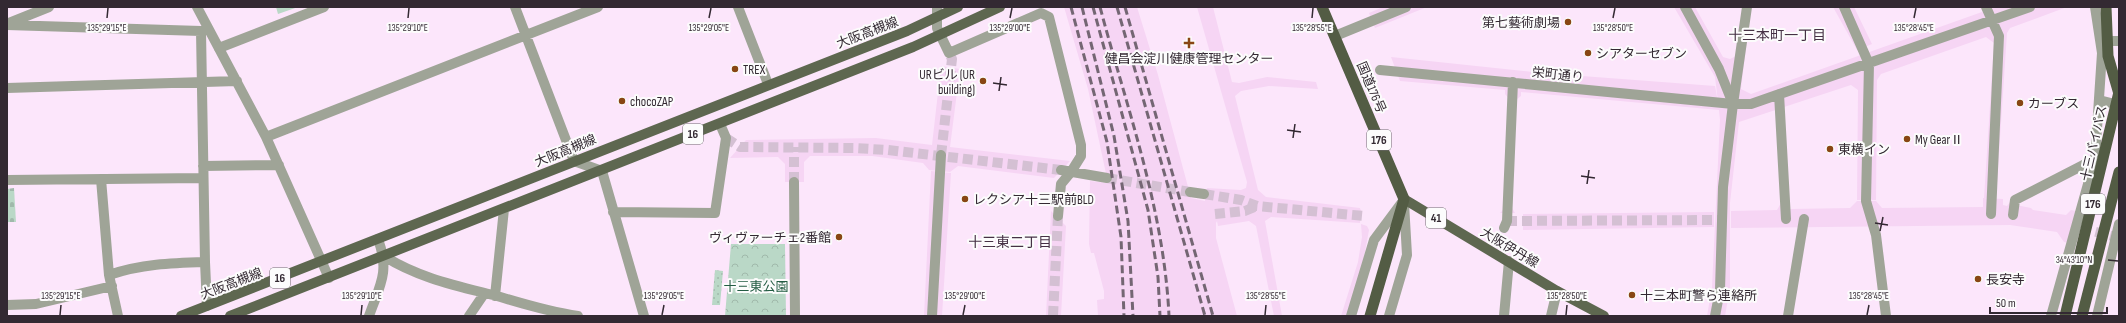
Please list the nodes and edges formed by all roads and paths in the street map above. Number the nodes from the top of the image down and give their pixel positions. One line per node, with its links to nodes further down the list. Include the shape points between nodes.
1 (49, 7): 20 (street)
2 (198, 7): 21 (street)
3 (324, 7): 27 (street)
4 (515, 7): 23 (street)
5 (598, 7): 23 (street)
6 (738, 7): 33 (street)
7 (958, 7): 18 (main road, 大阪高槻線 / 16)
8 (1000, 7): 22 (main road, 16)
9 (1322, 7): 24 (highway, 国道176号 / 176)
10 (1406, 7): 24 (street)
11 (1685, 7): 38 (street, via 1719,69)
12 (1747, 7): 38 (street)
13 (1844, 7): 28 (street)
14 (1986, 7): 19 (street)
15 (2030, 7): 19 (street, 栄町通り)
16 (2095, 7): 25 (street)
17 (2106, 7): 35 (highway, 176, bridge, via 2108,56)
18 (936, 12): 22 (street); 33 (main road, 大阪高槻線 / 16, via 907,31)
19 (1994, 21): 28 (street, 栄町通り); 60 (street, via 1999,36)
20 (7, 24): 21 (street)
21 (204, 30): 27 (street); 32 (street)
22 (939, 34): 40 (main road, 16, via 913,47); 48 (street, via 949,53 1041,13 1049,17 1081,145 1081,156)
23 (526, 35): 41 (street); 44 (street)
24 (1335, 36): 57 (highway, 国道176号 / 176)
25 (2100, 41): 26 (street); 37 (street, via 2102,52)
26 (2119, 41)
27 (219, 48): 30 (street)
28 (1869, 64): 36 (street, 栄町通り); 97 (street, via 1866,201 1876,235)
29 (1380, 70): 31 (street, 栄町通り)
30 (237, 81): 32 (street); 41 (street)
31 (1513, 82): 38 (street, 栄町通り); 66 (street, via 1507,221)
32 (201, 84): 34 (street); 46 (street)
33 (768, 84): 44 (main road, 大阪高槻線 / 16)
34 (7, 88)
35 (2119, 93): 99 (highway, 十三バイパス / 176, bridge)
36 (1779, 94): 38 (street, 栄町通り, via 1751,104); 63 (street)
37 (2099, 100): 39 (street); 43 (street)
38 (1733, 104): 95 (street, via 1723,187 1720,290)
39 (2119, 105)
40 (720, 124): 47 (main road, 16); 59 (street, via 726,138 715,213)
41 (266, 137): 45 (street)
42 (941, 155): 88 (street)
43 (2095, 159): 61 (street, via 2015,200); 98 (street)
44 (574, 161): 47 (street); 67 (main road, 大阪高槻線 / 16)
45 (279, 165): 46 (street); 69 (street)
46 (203, 166): 50 (street)
47 (602, 171): 58 (main road, 16); 59 (street)
48 (1066, 171): 51 (street); 62 (street, via 1061,184)
49 (2119, 172): 100 (highway, 176, bridge)
50 (203, 178): 52 (street); 71 (street)
51 (1107, 178)
52 (101, 179): 53 (street); 72 (street)
53 (7, 180)
54 (794, 182): 87 (street)
55 (1190, 192): 56 (street)
56 (1204, 194)
57 (1404, 199): 70 (main road, 大阪伊丹線 / 41); 89 (street, via 1374,240); 90 (highway); 91 (street, via 1406,255)
58 (504, 210): 68 (main road, 16); 77 (street)
59 (612, 212): 86 (street)
60 (1991, 214)
61 (2013, 215)
62 (1058, 216)
63 (1786, 219)
64 (1804, 219): 96 (street)
65 (2119, 224): 101 (street)
66 (1504, 228)
67 (378, 239): 68 (street); 69 (main road, 大阪高槻線 / 16)
68 (384, 256): 73 (main road, 16); 76 (street, via 401,267); 83 (street, via 384,273)
69 (322, 261): 73 (street); 79 (main road, 大阪高槻線 / 16)
70 (1509, 261): 75 (main road, 大阪伊丹線 / 41); 92 (street)
71 (205, 262): 72 (street, via 155,263); 79 (street)
72 (109, 275): 74 (street)
73 (329, 278): 82 (main road, 16)
74 (112, 286): 78 (street, via 36,304); 80 (street)
75 (1557, 291): 93 (street); 94 (main road, 大阪伊丹線 / 41)
76 (484, 294): 77 (street); 84 (street)
77 (495, 296): 85 (street, via 540,310)
78 (7, 305)
79 (207, 306): 81 (main road, 大阪高槻線 / 16)
80 (118, 316)
81 (181, 316)
82 (230, 316)
83 (369, 316)
84 (469, 316)
85 (578, 316)
86 (644, 316)
87 (795, 316)
88 (932, 316)
89 (1351, 316)
90 (1370, 316)
91 (1389, 316)
92 (1504, 316)
93 (1551, 316)
94 (1604, 316)
95 (1715, 316)
96 (1788, 316)
97 (1886, 316)
98 (2051, 316)
99 (2065, 316)
100 (2082, 316)
101 (2098, 316)

